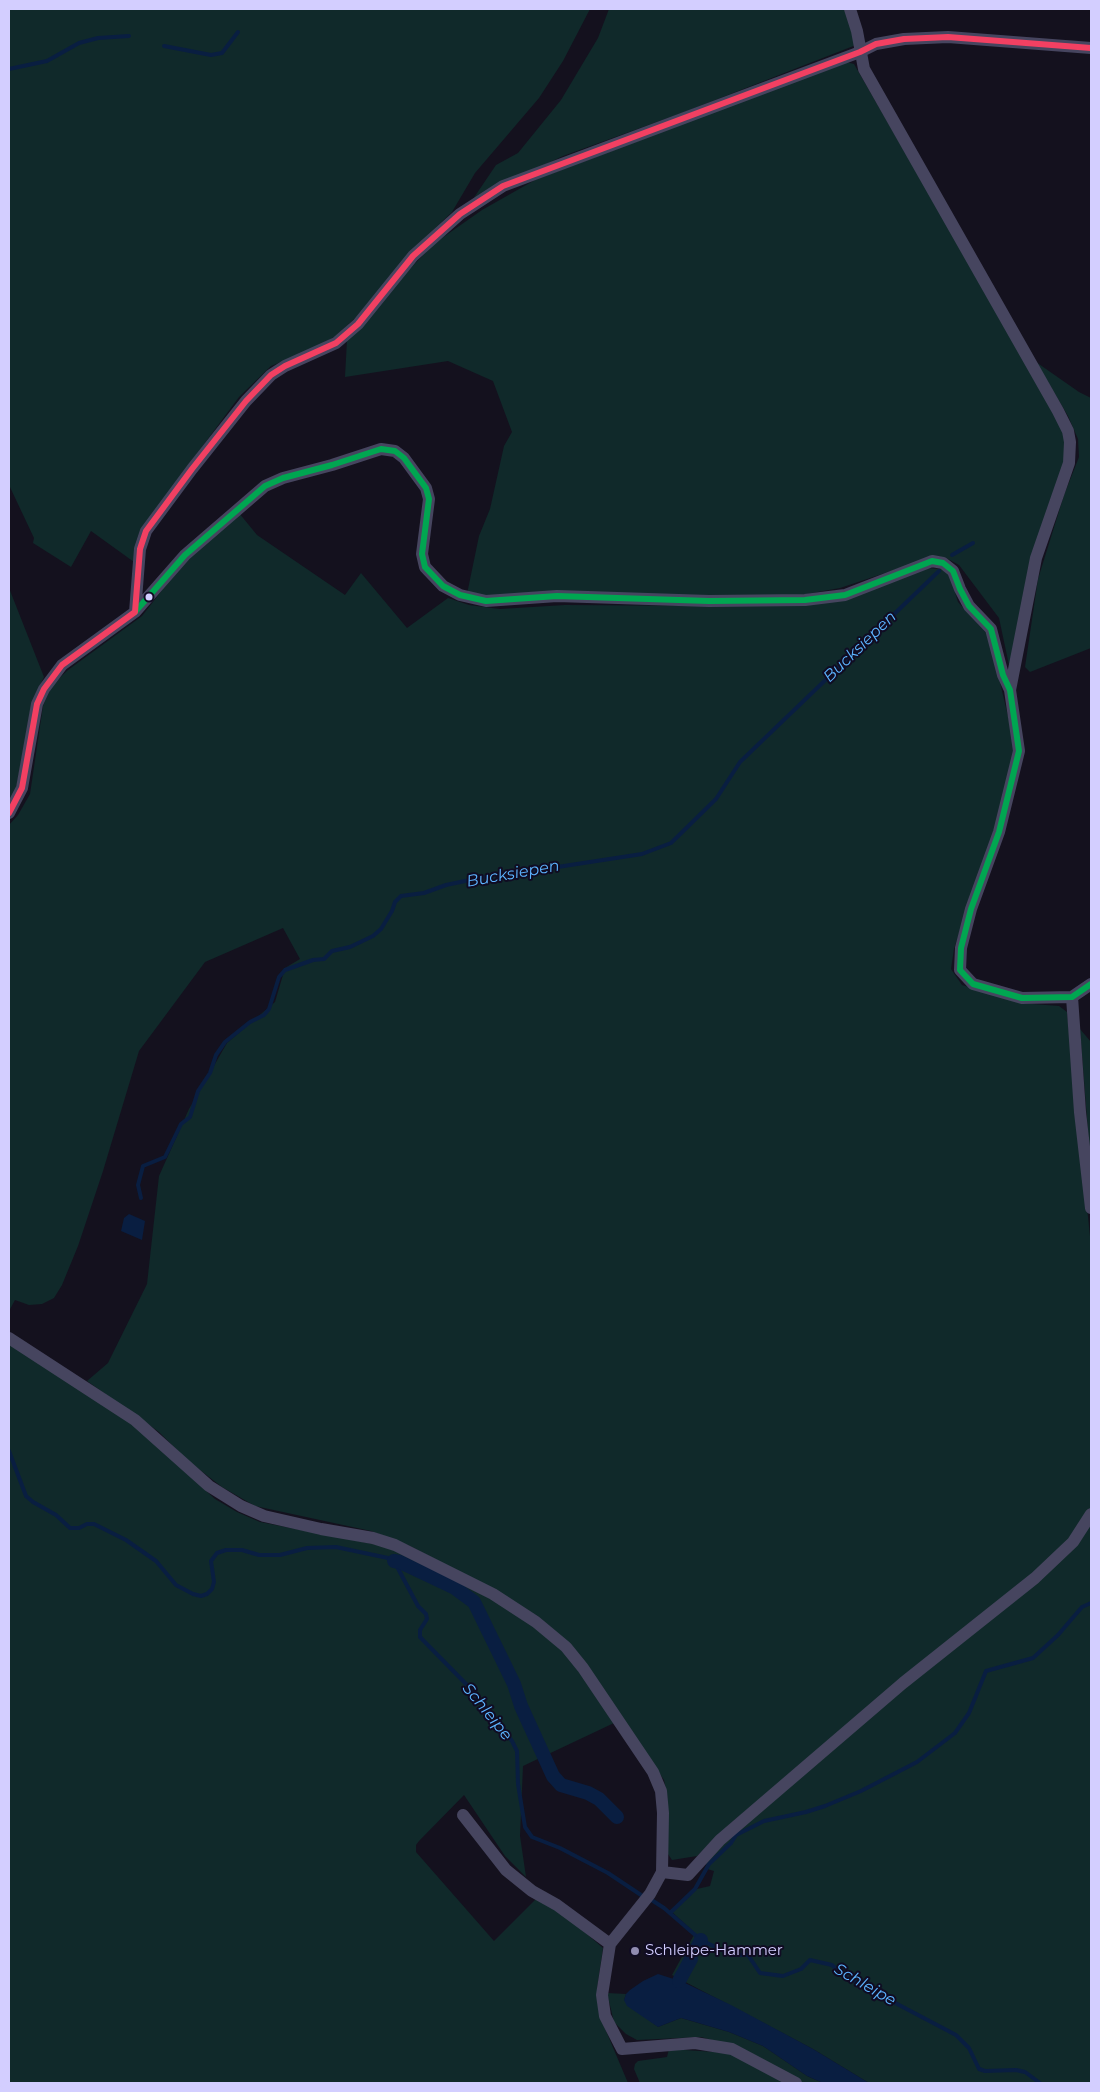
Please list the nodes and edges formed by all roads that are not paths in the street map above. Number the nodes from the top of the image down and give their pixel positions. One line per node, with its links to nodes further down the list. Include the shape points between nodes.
1 (850, 9): 3 (street)
2 (1091, 48): 3 (street, via 948,37 904,39 876,44)
3 (860, 52): 4 (street, via 503,186 460,214 413,256 358,324 336,343 271,375 246,401 146,531 140,549); 5 (street, via 864,69 1058,411 1069,436 1069,463 1036,558)
4 (136, 612): 5 (street, via 185,555 265,486 381,449 395,451 404,458 426,488 429,499 422,554 425,567 443,586 460,595 486,601 557,596 709,601 805,600 845,594 938,561 953,571 964,598 991,629); 6 (street, via 62,666 44,689 37,704 22,788)
5 (1010, 690): 8 (street, via 1019,751 999,832 971,909 961,948 960,970 973,984 1022,998)
6 (9, 813)
7 (1091, 984): 8 (street)
8 (1072, 997): 9 (street)
9 (1091, 1208)
10 (9, 1338): 13 (street, via 135,1420 209,1486 240,1506 264,1516 395,1545 493,1594 544,1628 583,1668 653,1772 661,1791 663,1813)
11 (1091, 1514): 13 (street, via 1073,1542 1035,1578 888,1696 720,1840 688,1875)
12 (463, 1815): 14 (street, via 506,1870 532,1892 557,1905)
13 (662, 1872): 14 (street, via 647,1898)
14 (610, 1944): 15 (street, via 602,1995 605,2016 622,2049 695,2043 732,2049)
15 (796, 2083)

